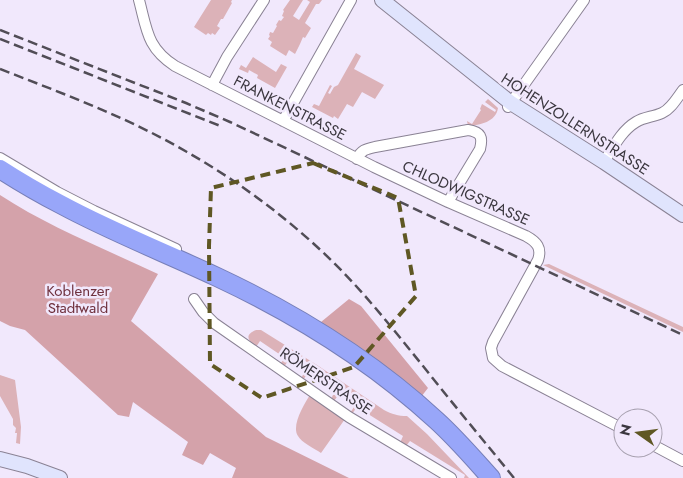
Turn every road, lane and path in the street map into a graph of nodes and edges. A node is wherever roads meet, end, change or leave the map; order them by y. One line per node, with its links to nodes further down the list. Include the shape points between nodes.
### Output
1 (139, 0): 6 (street, FRANKENSTRASSE, via 148,36 156,50 172,63)
2 (264, 0): 6 (street)
3 (351, 0): 9 (street)
4 (382, 0): 8 (street, HOHENZOLLERNSTRASSE)
5 (584, 0): 8 (street)
6 (212, 85): 9 (street, FRANKENSTRASSE)
7 (683, 90): 12 (street, via 666,110 642,118 626,130)
8 (509, 105): 12 (street, HOHENZOLLERNSTRASSE)
9 (283, 122): 11 (street, FRANKENSTRASSE)
10 (0, 158): 18 (street, via 71,200 222,270)
11 (357, 159): 16 (street, CHLODWIGSTRASSE); 16 (street, FRANKENSTRASSE, via 366,149 468,130 478,133 482,140 480,149)
12 (604, 162): 17 (street, HOHENZOLLERNSTRASSE)
13 (0, 169): 15 (highway)
14 (0, 181): 15 (highway)
15 (23, 189): 18 (highway); 20 (highway, via 76,224 288,325)
16 (448, 202): 22 (street, CHLODWIGSTRASSE, via 533,240 540,250 538,260 493,342 493,358 502,366)
17 (683, 214)
18 (248, 293): 20 (highway, via 339,345 372,368)
19 (194, 299): 27 (street, RÖMERSTRASSE, via 214,323 349,416)
20 (405, 400): 21 (highway)
21 (433, 424): 28 (highway); 29 (highway, via 465,449)
22 (613, 424)
23 (663, 450): 25 (street)
24 (0, 459): 26 (street)
25 (683, 460)
26 (60, 478)
27 (451, 478)
28 (478, 478)
29 (491, 478)

